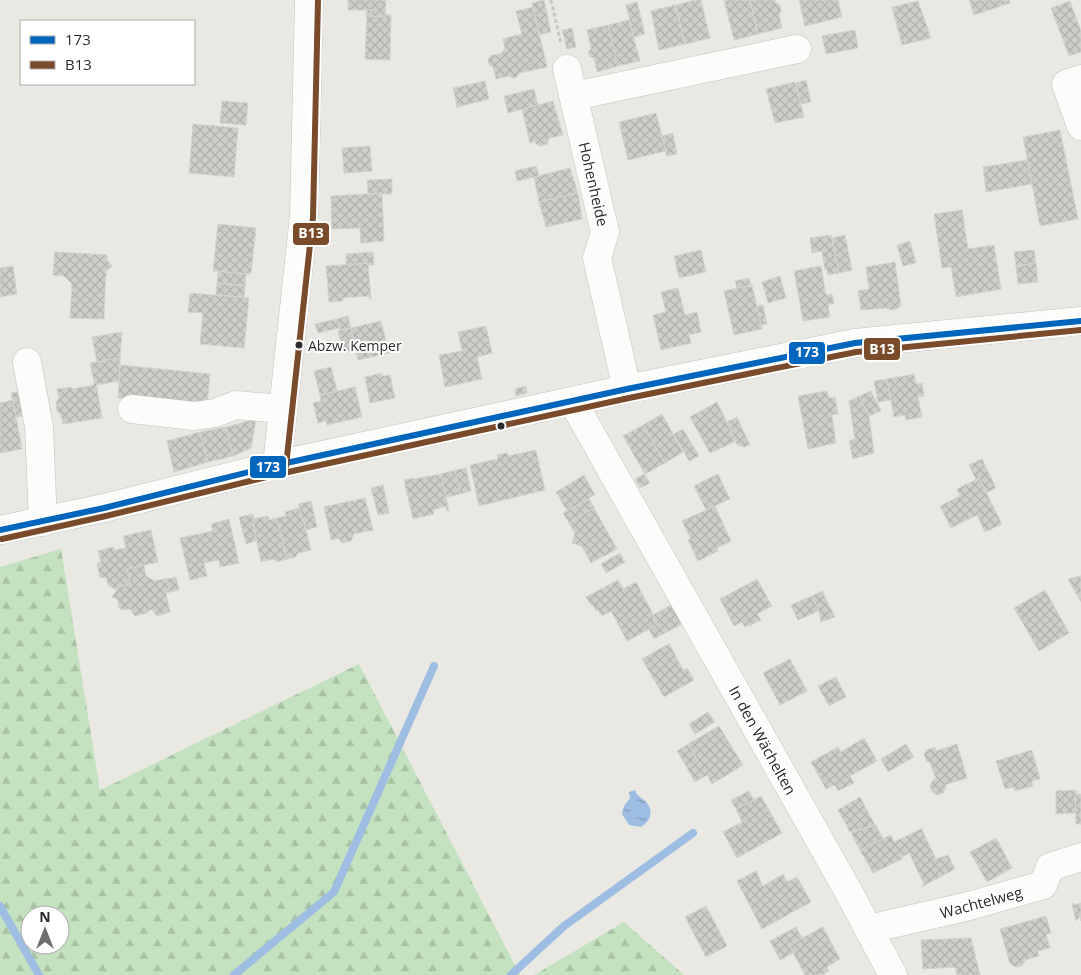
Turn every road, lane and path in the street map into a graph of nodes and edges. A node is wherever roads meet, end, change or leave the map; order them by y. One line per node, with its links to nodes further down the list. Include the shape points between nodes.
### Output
1 (310, 0): 13 (street, via 304,216)
2 (551, 0): 4 (path)
3 (797, 49): 6 (street)
4 (567, 69): 6 (street, Hohenheide)
5 (1081, 79): 7 (street, via 1066,84)
6 (574, 96): 10 (street, Hohenheide, via 605,232 597,258)
7 (1081, 126)
8 (1081, 321): 10 (street, via 855,343)
9 (27, 362): 15 (street, via 39,427)
10 (627, 388): 11 (street)
11 (573, 402): 14 (street); 18 (street, In den Wächelten)
12 (132, 409): 13 (street, via 194,416 215,413 236,404)
13 (283, 409): 14 (street)
14 (277, 465): 15 (street)
15 (43, 522): 16 (street)
16 (0, 530)
17 (1081, 857): 18 (street, Wachtelweg, via 1050,867 1043,885)
18 (869, 929): 19 (street, In den Wächelten)
19 (892, 975)

